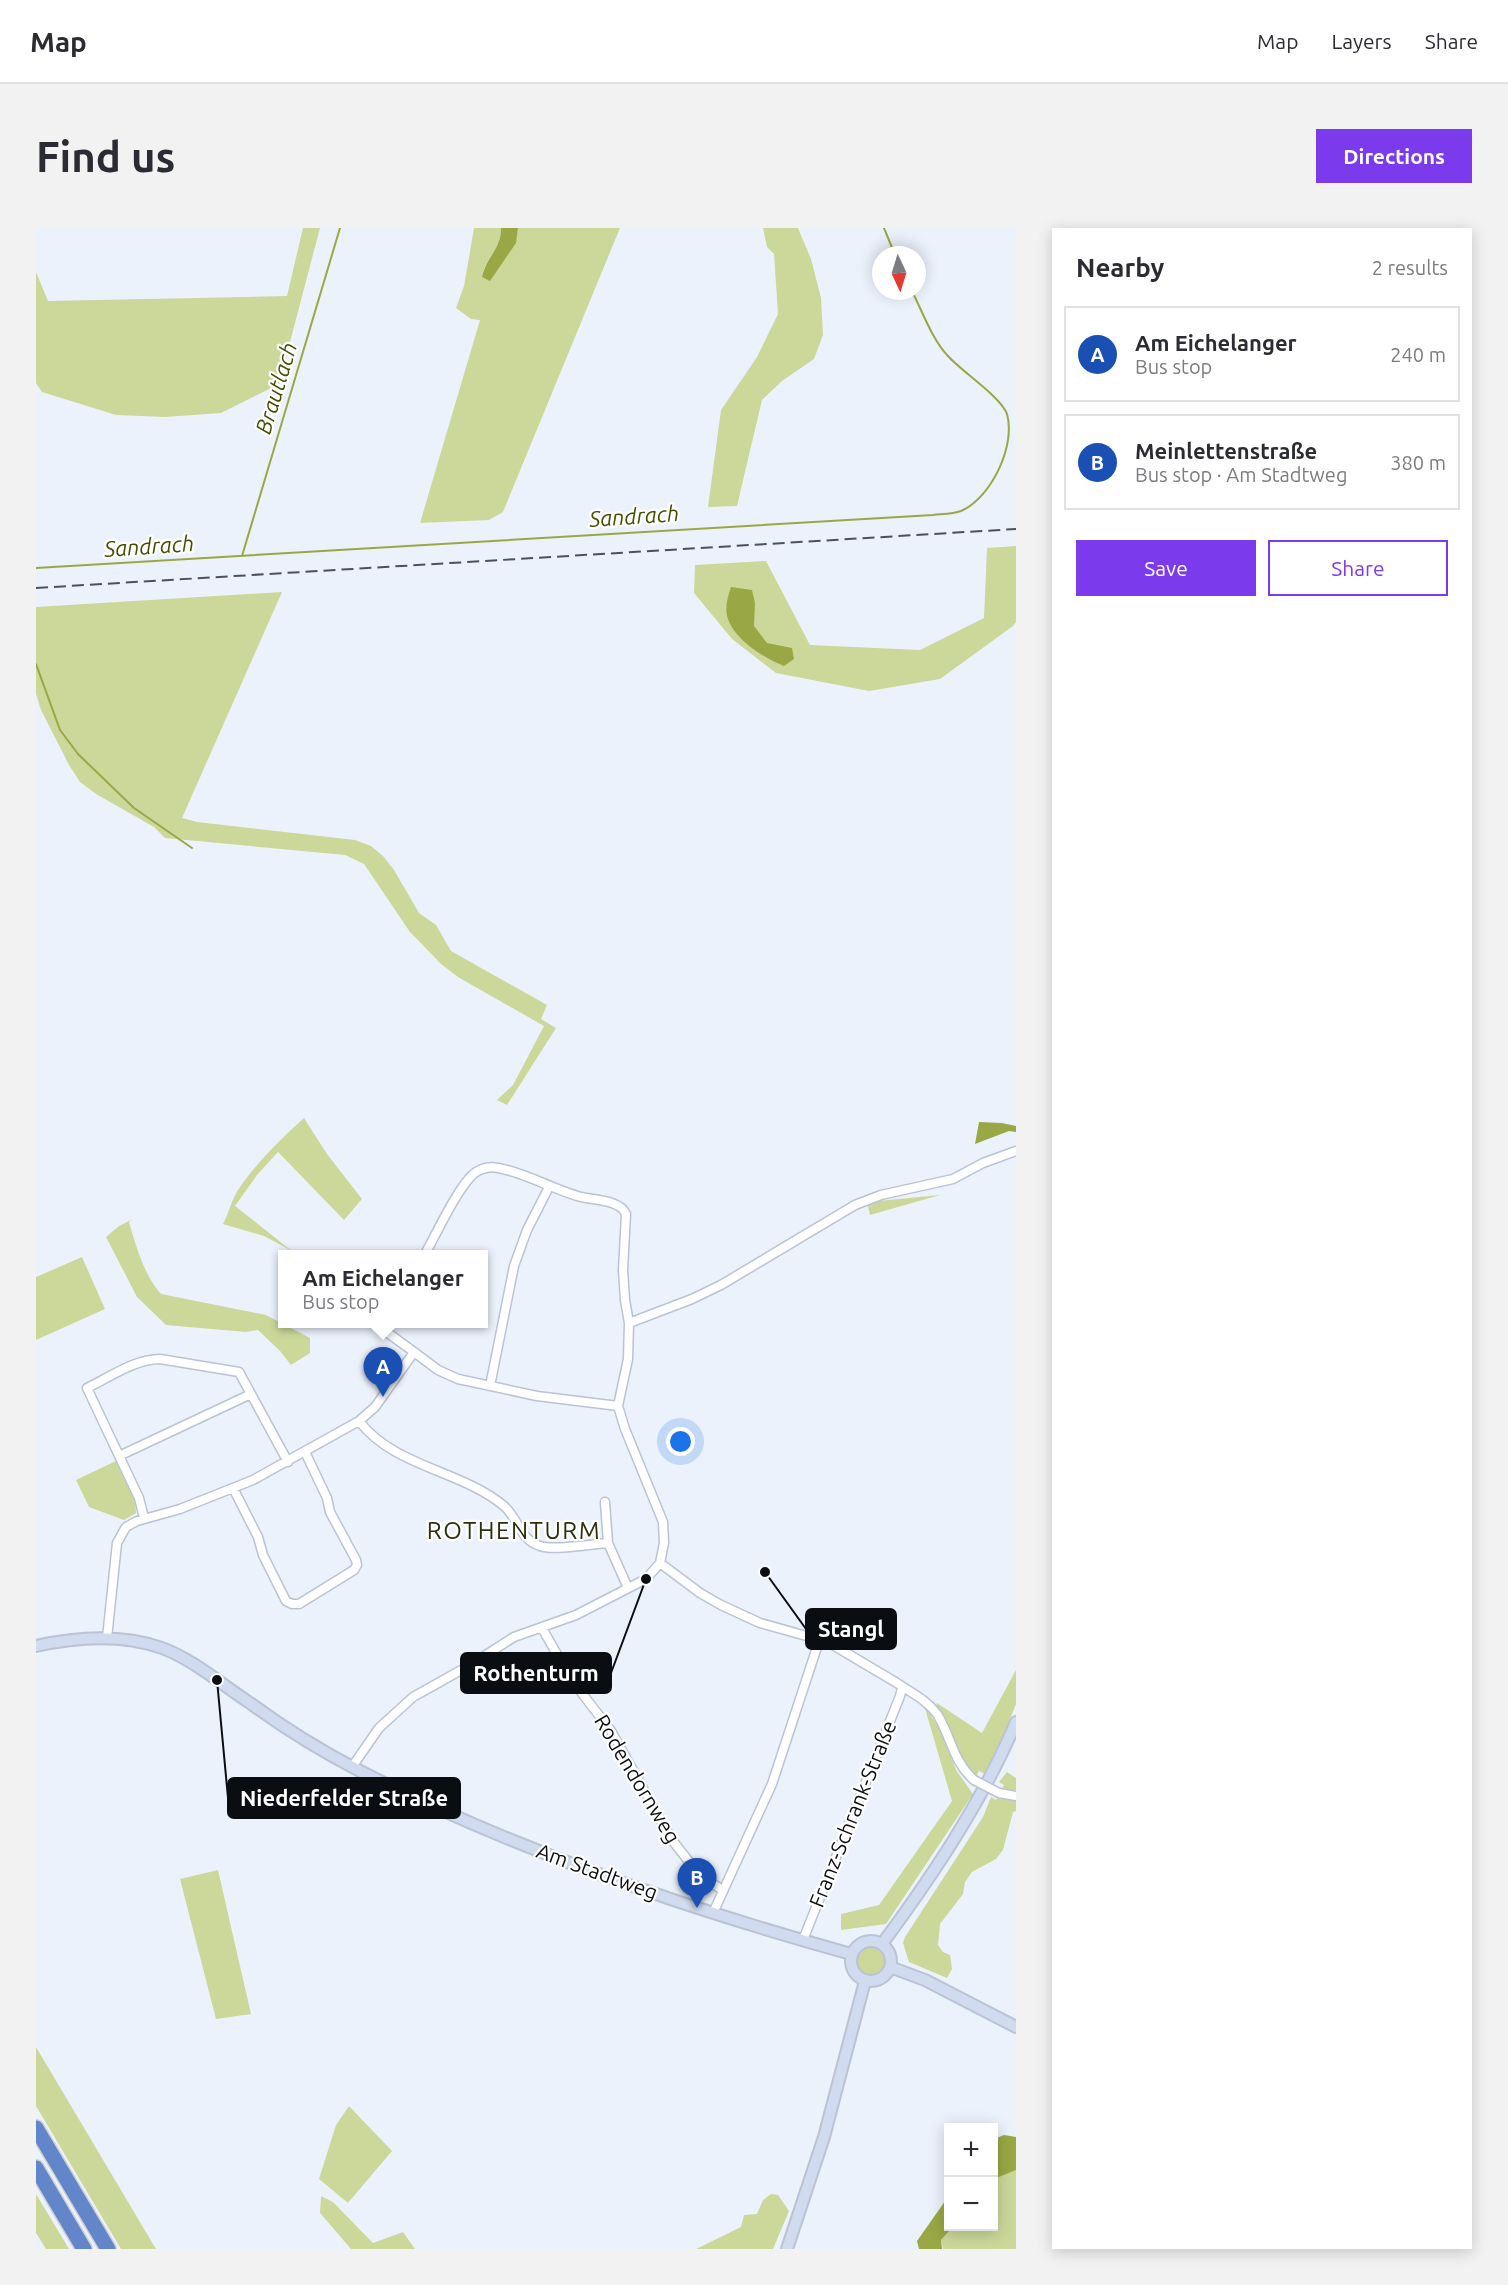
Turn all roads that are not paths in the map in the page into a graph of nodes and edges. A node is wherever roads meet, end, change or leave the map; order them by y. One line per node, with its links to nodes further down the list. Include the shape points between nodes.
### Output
1 (1016, 1150): 4 (street, via 953,1179 865,1201 721,1285)
2 (549, 1186): 3 (street, via 499,1168 476,1172 462,1188); 4 (street, via 624,1209 624,1286); 7 (street, via 514,1266)
3 (427, 1250)
4 (629, 1323): 9 (street, via 628,1359)
5 (385, 1328): 6 (street)
6 (414, 1352): 7 (street, via 448,1376); 10 (street, via 375,1407)
7 (490, 1386): 9 (street)
8 (251, 1394): 12 (street); 12 (street, via 239,1372 160,1359 138,1363 87,1388); 13 (street)
9 (618, 1406): 18 (street, via 663,1522)
10 (359, 1421): 11 (street); 17 (street, via 393,1450 506,1508 534,1544 542,1547)
11 (305, 1452): 13 (street); 14 (street, via 357,1565 299,1604 286,1600)
12 (119, 1456): 16 (street)
13 (288, 1462): 14 (street)
14 (233, 1488): 16 (street)
15 (605, 1502): 17 (street)
16 (144, 1518): 21 (street, via 126,1527 117,1543)
17 (609, 1543): 19 (street)
18 (660, 1563): 19 (street, via 646,1579); 22 (street, via 699,1593 742,1616)
19 (628, 1588): 20 (street)
20 (542, 1628): 26 (street, via 514,1637 410,1699 379,1728); 28 (street, Rodendornweg, via 571,1679 611,1731 672,1840 698,1873)
21 (107, 1638): 23 (street, Am Stadtweg); 26 (street, Am Stadtweg, via 143,1643 176,1654)
22 (820, 1638): 24 (street); 28 (street, via 772,1784)
23 (36, 1646)
24 (902, 1688): 27 (street, bridge, via 933,1709 959,1763 974,1780 999,1793); 30 (street, Franz-Schrank-Straße)
25 (1016, 1722): 31 (street, via 966,1820)
26 (352, 1767): 29 (street, Am Stadtweg, via 520,1844)
27 (1016, 1796)
28 (722, 1890): 29 (street)
29 (713, 1913): 30 (street, Am Stadtweg)
30 (802, 1940): 32 (street, Am Stadtweg)
31 (882, 1944): 32 (street, via 864,1942); 33 (street, via 890,1954)
32 (851, 1954): 34 (street, via 852,1971)
33 (890, 1967): 34 (street, via 882,1979); 35 (street, via 926,1980)
34 (865, 1981): 40 (street, via 824,2137)
35 (1016, 2027)
36 (36, 2128): 39 (highway)
37 (36, 2168): 38 (highway)
38 (84, 2249)
39 (108, 2249)
40 (787, 2249)

